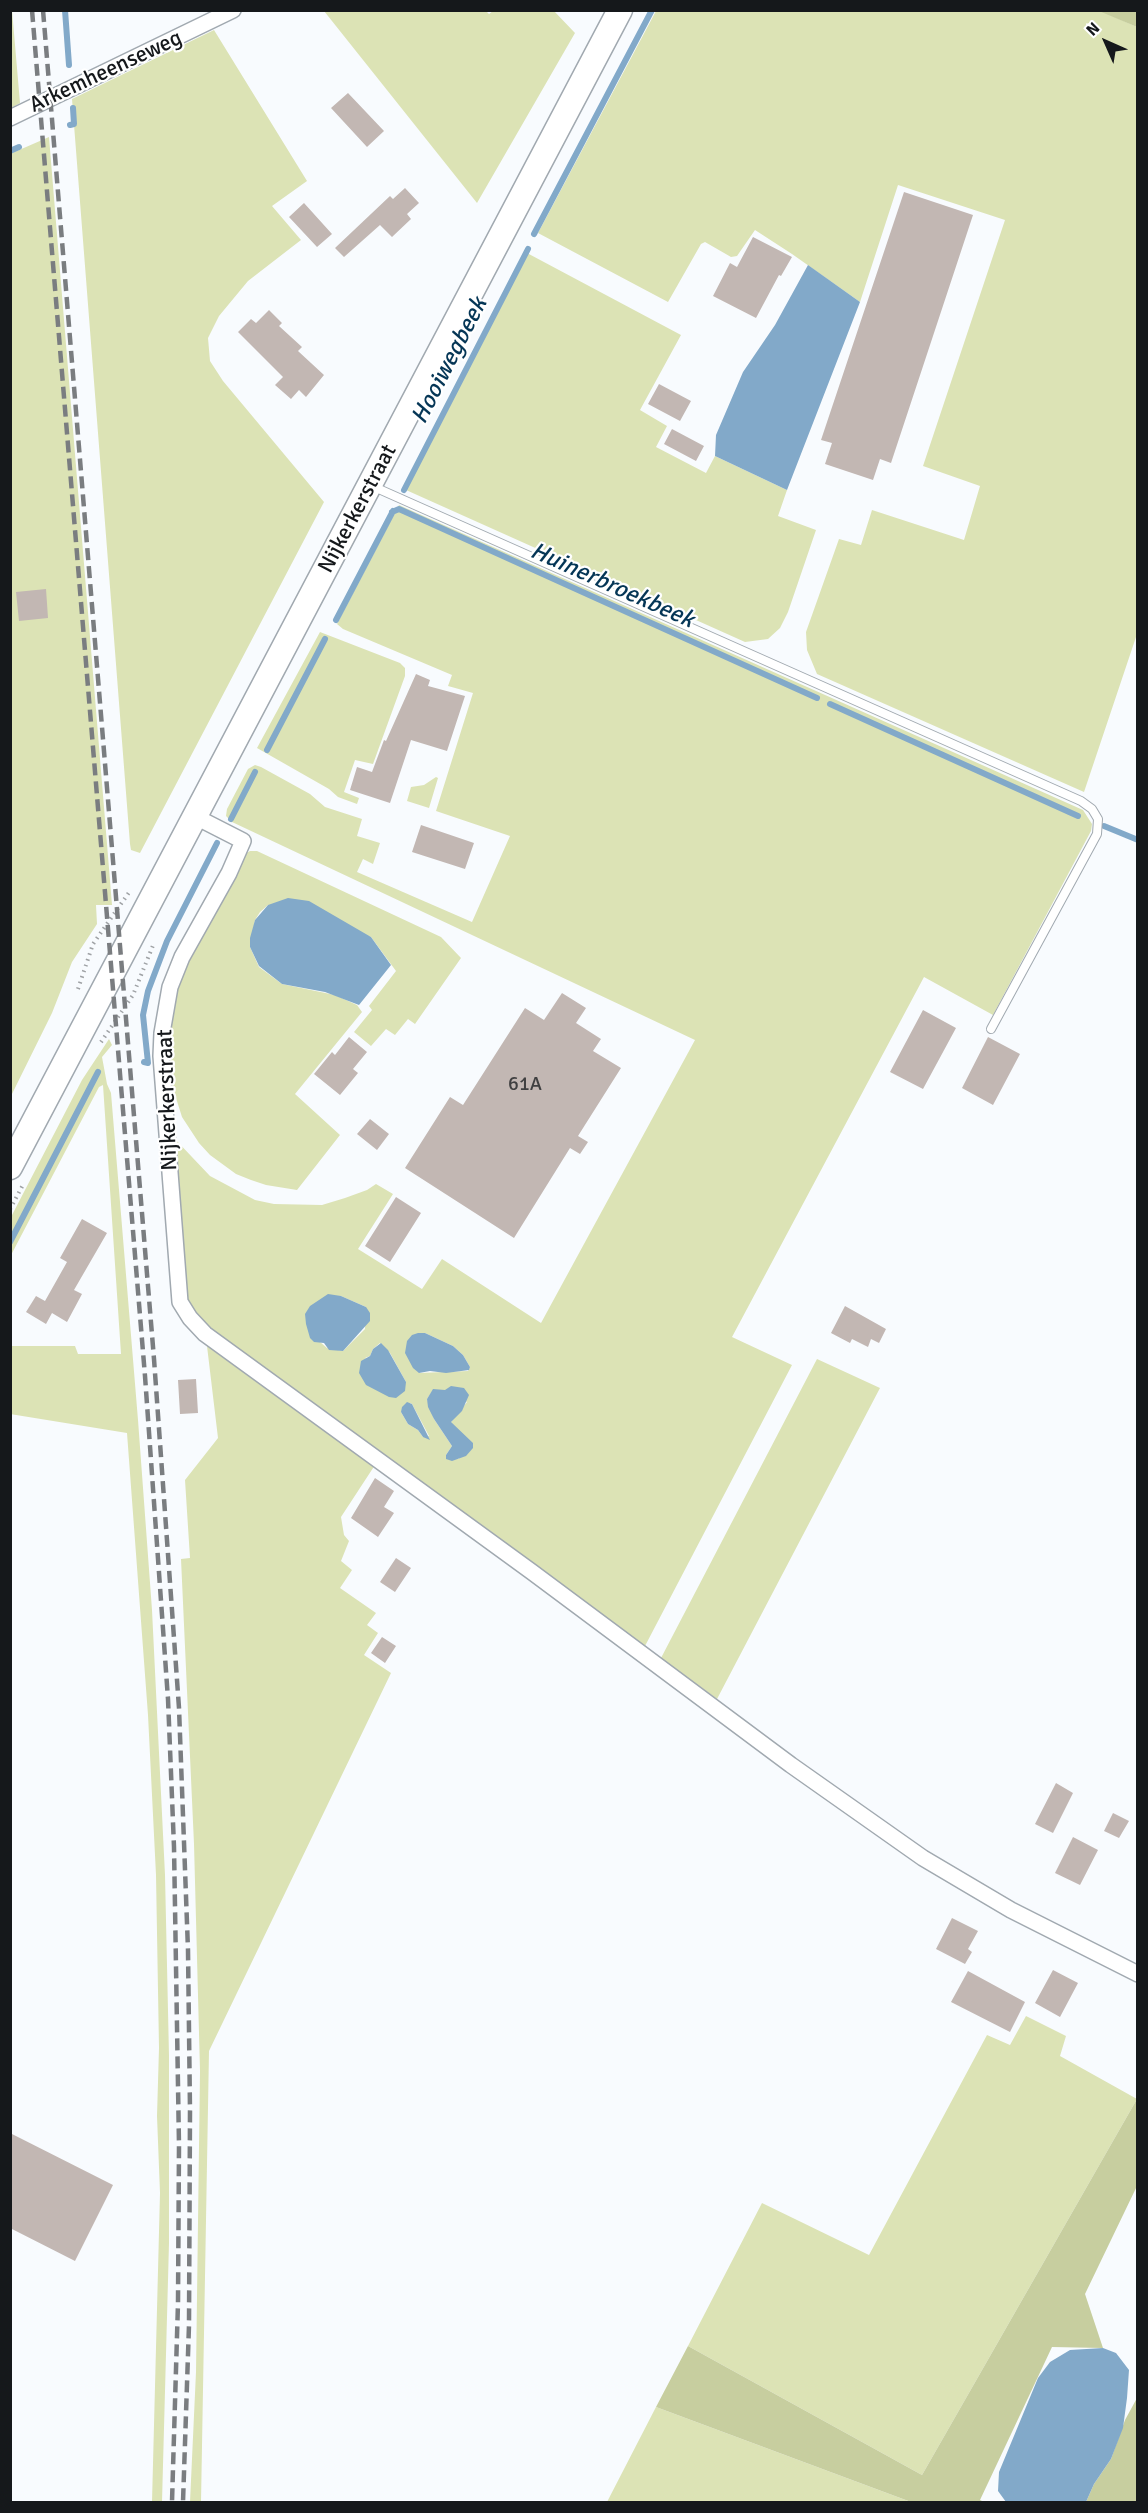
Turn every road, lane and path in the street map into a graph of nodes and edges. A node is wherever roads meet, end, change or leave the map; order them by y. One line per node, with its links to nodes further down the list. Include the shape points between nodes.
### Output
1 (233, 10): 3 (street, Arkemheenseweg)
2 (620, 10): 4 (main road, Nijkerkerstraat)
3 (10, 118)
4 (370, 485): 5 (main road, Nijkerkerstraat); 6 (lane, via 1092,809 1098,819 1097,834)
5 (196, 817): 7 (main road, Nijkerkerstraat); 9 (street, Nijkerkerstraat, via 243,841 182,957 170,987 162,1032 180,1302 190,1318 221,1347 923,1858 1011,1910)
6 (991, 1029)
7 (17, 1141): 8 (main road, Nijkerkerstraat)
8 (10, 1167)
9 (1137, 1974)

